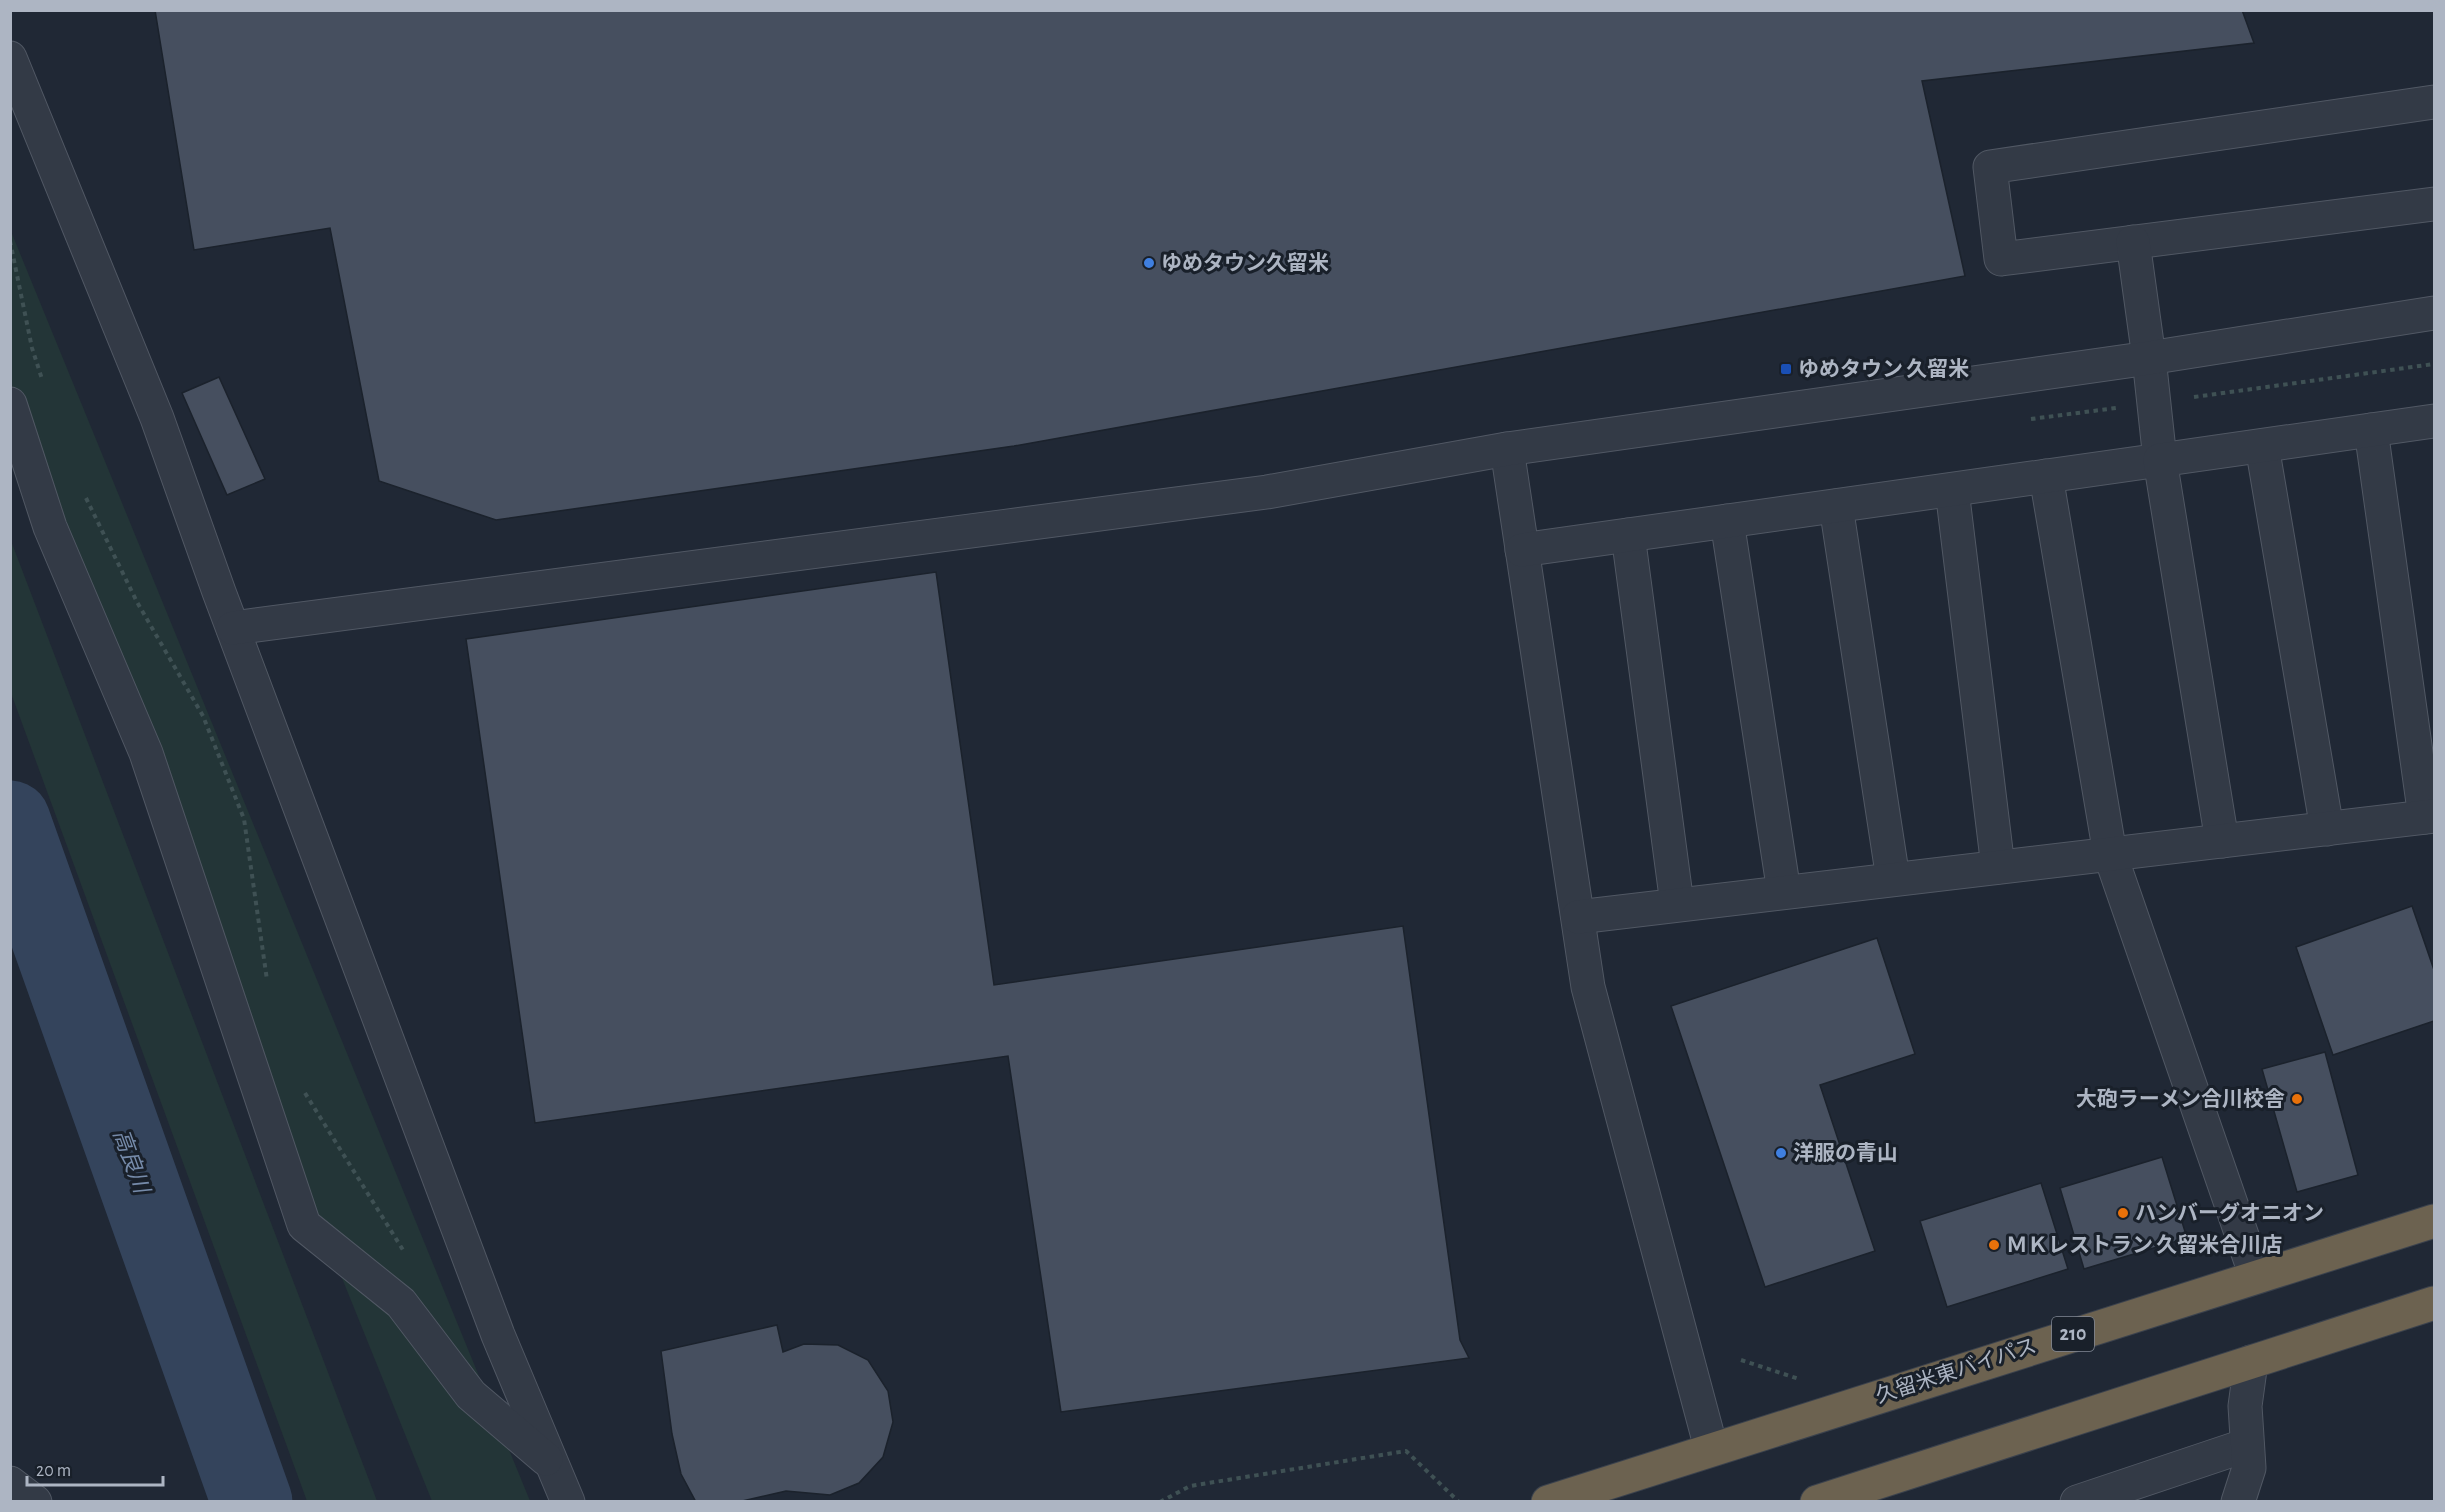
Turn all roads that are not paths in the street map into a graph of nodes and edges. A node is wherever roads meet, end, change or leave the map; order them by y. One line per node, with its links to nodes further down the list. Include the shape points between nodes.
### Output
1 (10, 58): 19 (street, via 157,418)
2 (2434, 102): 4 (street, via 1990,167 2001,260)
3 (2434, 204): 4 (street)
4 (2133, 242): 6 (street)
5 (2434, 313): 6 (street)
6 (2149, 357): 11 (street); 12 (street)
7 (10, 404): 35 (street, via 50,527 146,753 304,1225 400,1303 471,1395)
8 (2434, 422): 9 (street)
9 (2371, 430): 10 (street); 20 (street)
10 (2262, 446): 12 (street); 21 (street)
11 (1507, 448): 18 (street); 19 (street, via 1267,492 1147,509)
12 (2160, 460): 13 (street); 22 (street)
13 (2046, 476): 14 (street); 23 (street)
14 (1952, 490): 15 (street); 24 (street)
15 (1836, 506): 16 (street); 25 (street)
16 (1727, 521): 17 (street); 26 (street)
17 (1628, 535): 18 (street); 27 (street)
18 (1522, 550): 28 (street)
19 (233, 628): 35 (street, via 507,1359)
20 (2430, 817): 21 (street)
21 (2327, 829): 22 (street)
22 (2222, 841): 23 (street)
23 (2110, 854): 24 (street); 30 (street)
24 (1998, 867): 25 (street)
25 (1893, 879): 26 (street)
26 (1784, 892): 27 (street)
27 (1677, 904): 28 (street)
28 (1578, 917): 34 (street, via 1588,987)
29 (2434, 1221): 30 (highway, 久留米東バイパス / 210)
30 (2256, 1276): 34 (highway, 久留米東バイパス / 210)
31 (2434, 1303): 32 (highway)
32 (2251, 1362): 33 (street, via 2245,1406); 40 (highway)
33 (2247, 1445): 41 (street); 42 (street, via 2249,1468)
34 (1711, 1448): 39 (highway, 久留米東バイパス / 210)
35 (552, 1464): 38 (street)
36 (10, 1483): 37 (street)
37 (36, 1502)
38 (568, 1502)
39 (1548, 1502)
40 (1817, 1502)
41 (2077, 1502)
42 (2238, 1502)

